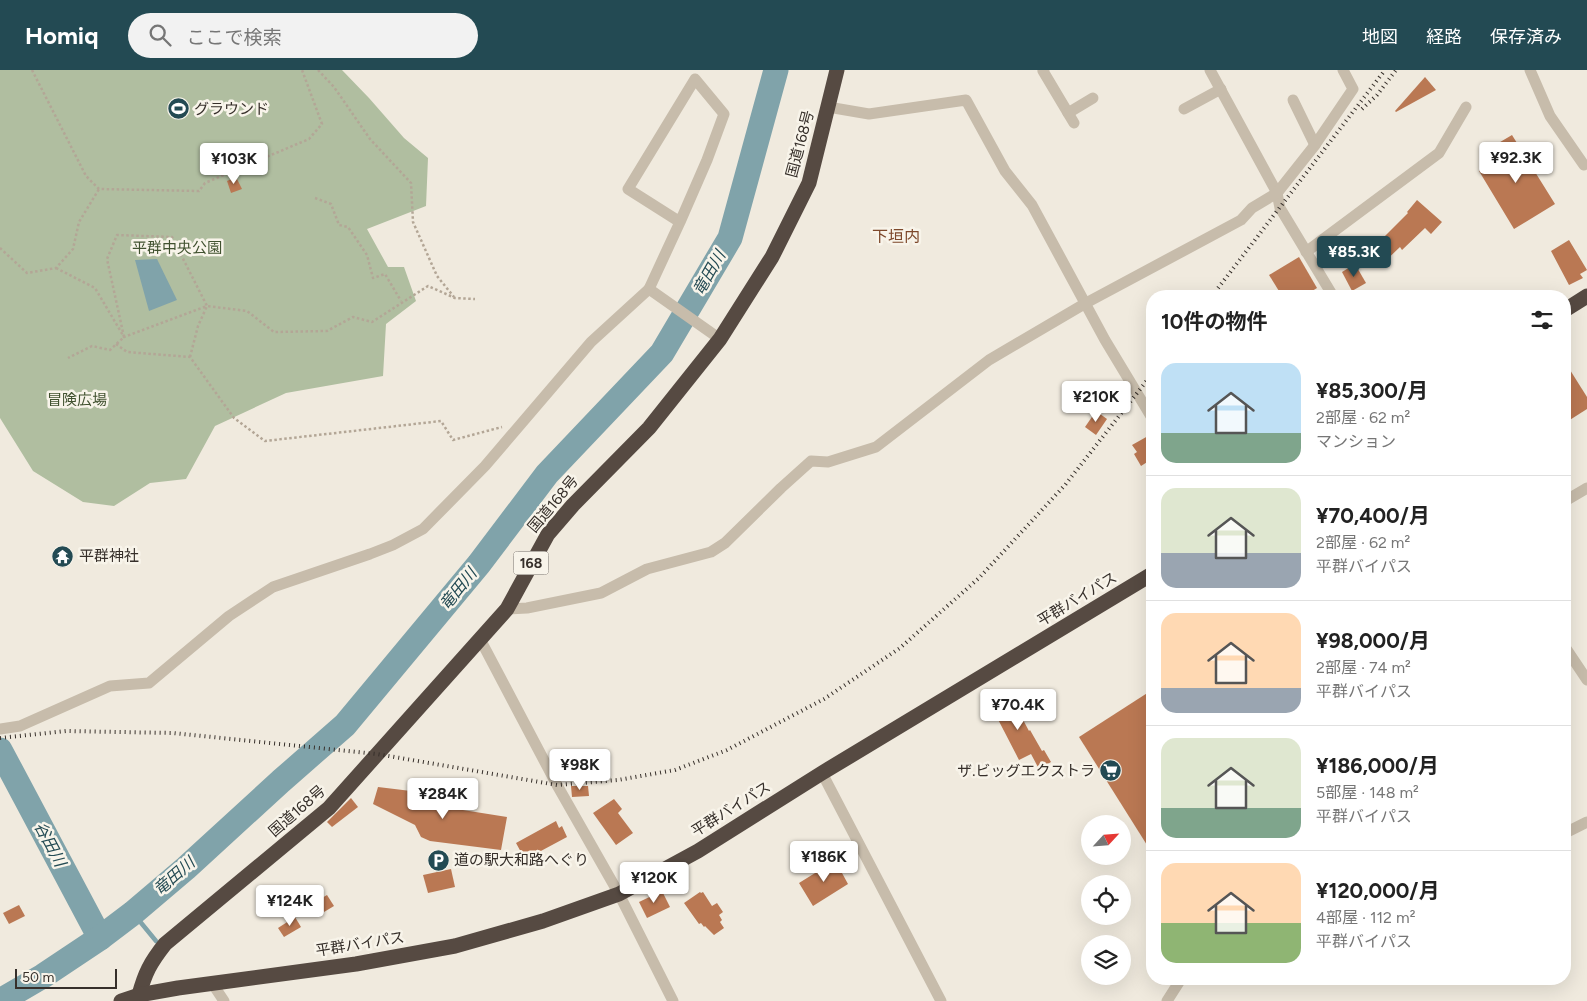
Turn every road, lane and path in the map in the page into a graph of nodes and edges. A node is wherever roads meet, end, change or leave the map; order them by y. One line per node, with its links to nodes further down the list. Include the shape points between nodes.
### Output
1 (32, 70): 17 (path, via 86,176)
2 (302, 70): 17 (path, via 322,124 309,139 205,183 199,191)
3 (318, 70): 27 (path, via 334,87 370,139 411,183 413,222 437,276)
4 (837, 70): 13 (highway, 国道168号 / 168)
5 (1044, 70): 10 (street, via 1071,118)
6 (1210, 70): 9 (street)
7 (1343, 70): 15 (street, via 1353,89)
8 (1530, 70): 16 (street, via 1550,116)
9 (1221, 89): 14 (street); 18 (street)
10 (1093, 98)
11 (1293, 100): 15 (street)
12 (1466, 106): 22 (street, via 1439,153)
13 (828, 107): 30 (street, via 869,114 966,100 1005,171 1032,205); 34 (highway, 国道168号 / 168, via 809,183 772,258)
14 (1184, 109)
15 (1315, 145): 18 (street)
16 (1584, 166)
17 (99, 190): 23 (path, via 79,222 73,249)
18 (1277, 193): 22 (street, via 1280,208); 30 (street, via 1252,208 1240,220)
19 (315, 198): 29 (path, via 331,204 339,225 348,226 367,254 372,278 384,274)
20 (680, 222): 20 (street, via 724,114 695,79 628,189); 24 (street)
21 (0, 248): 23 (path, via 27,273)
22 (1306, 252): 25 (street)
23 (56, 268): 33 (path, via 95,288)
24 (649, 289): 34 (street); 39 (street, via 591,342)
25 (1328, 290)
26 (1587, 296): 32 (highway)
27 (454, 298): 28 (path); 29 (path, via 428,286)
28 (474, 299)
29 (401, 302): 31 (path, via 372,322 353,317 328,330 274,332 247,311)
30 (1086, 303): 38 (street); 43 (street, via 989,360 876,447 828,462 812,461 725,543 711,552 647,569 601,593 528,608)
31 (207, 306): 33 (path); 33 (path, via 172,237 118,235 107,259); 36 (path)
32 (1571, 306)
33 (124, 337): 35 (path)
34 (720, 339): 43 (highway, 国道168号 / 168, via 649,428 548,534)
35 (116, 344): 36 (path, via 127,352); 37 (path, via 110,350 92,346)
36 (190, 357): 39 (path, via 234,418 265,440 441,420 452,440)
37 (68, 358)
38 (1146, 408)
39 (522, 421): 47 (street, via 485,466 423,529 370,554 273,587 229,616 149,683 110,686 20,726)
40 (1587, 488): 41 (street)
41 (1571, 497)
42 (1146, 578): 48 (highway, 平群バイパス)
43 (507, 609): 44 (highway, 国道168号 / 168)
44 (480, 639): 51 (street); 54 (highway, 国道168号 / 168, via 329,808 165,944 151,961)
45 (1571, 656): 46 (street)
46 (1587, 680)
47 (0, 729)
48 (822, 773): 51 (highway, 平群バイパス, via 698,851); 58 (street)
49 (1587, 822): 50 (street)
50 (1571, 831)
51 (619, 894): 52 (highway, 平群バイパス, via 543,922 455,946 356,964); 57 (street)
52 (212, 983): 54 (highway, 平群バイパス); 56 (street)
53 (1177, 985): 59 (street)
54 (139, 995): 55 (highway, 平群バイパス)
55 (121, 1001)
56 (224, 1001)
57 (672, 1001)
58 (941, 1001)
59 (1168, 1001)

